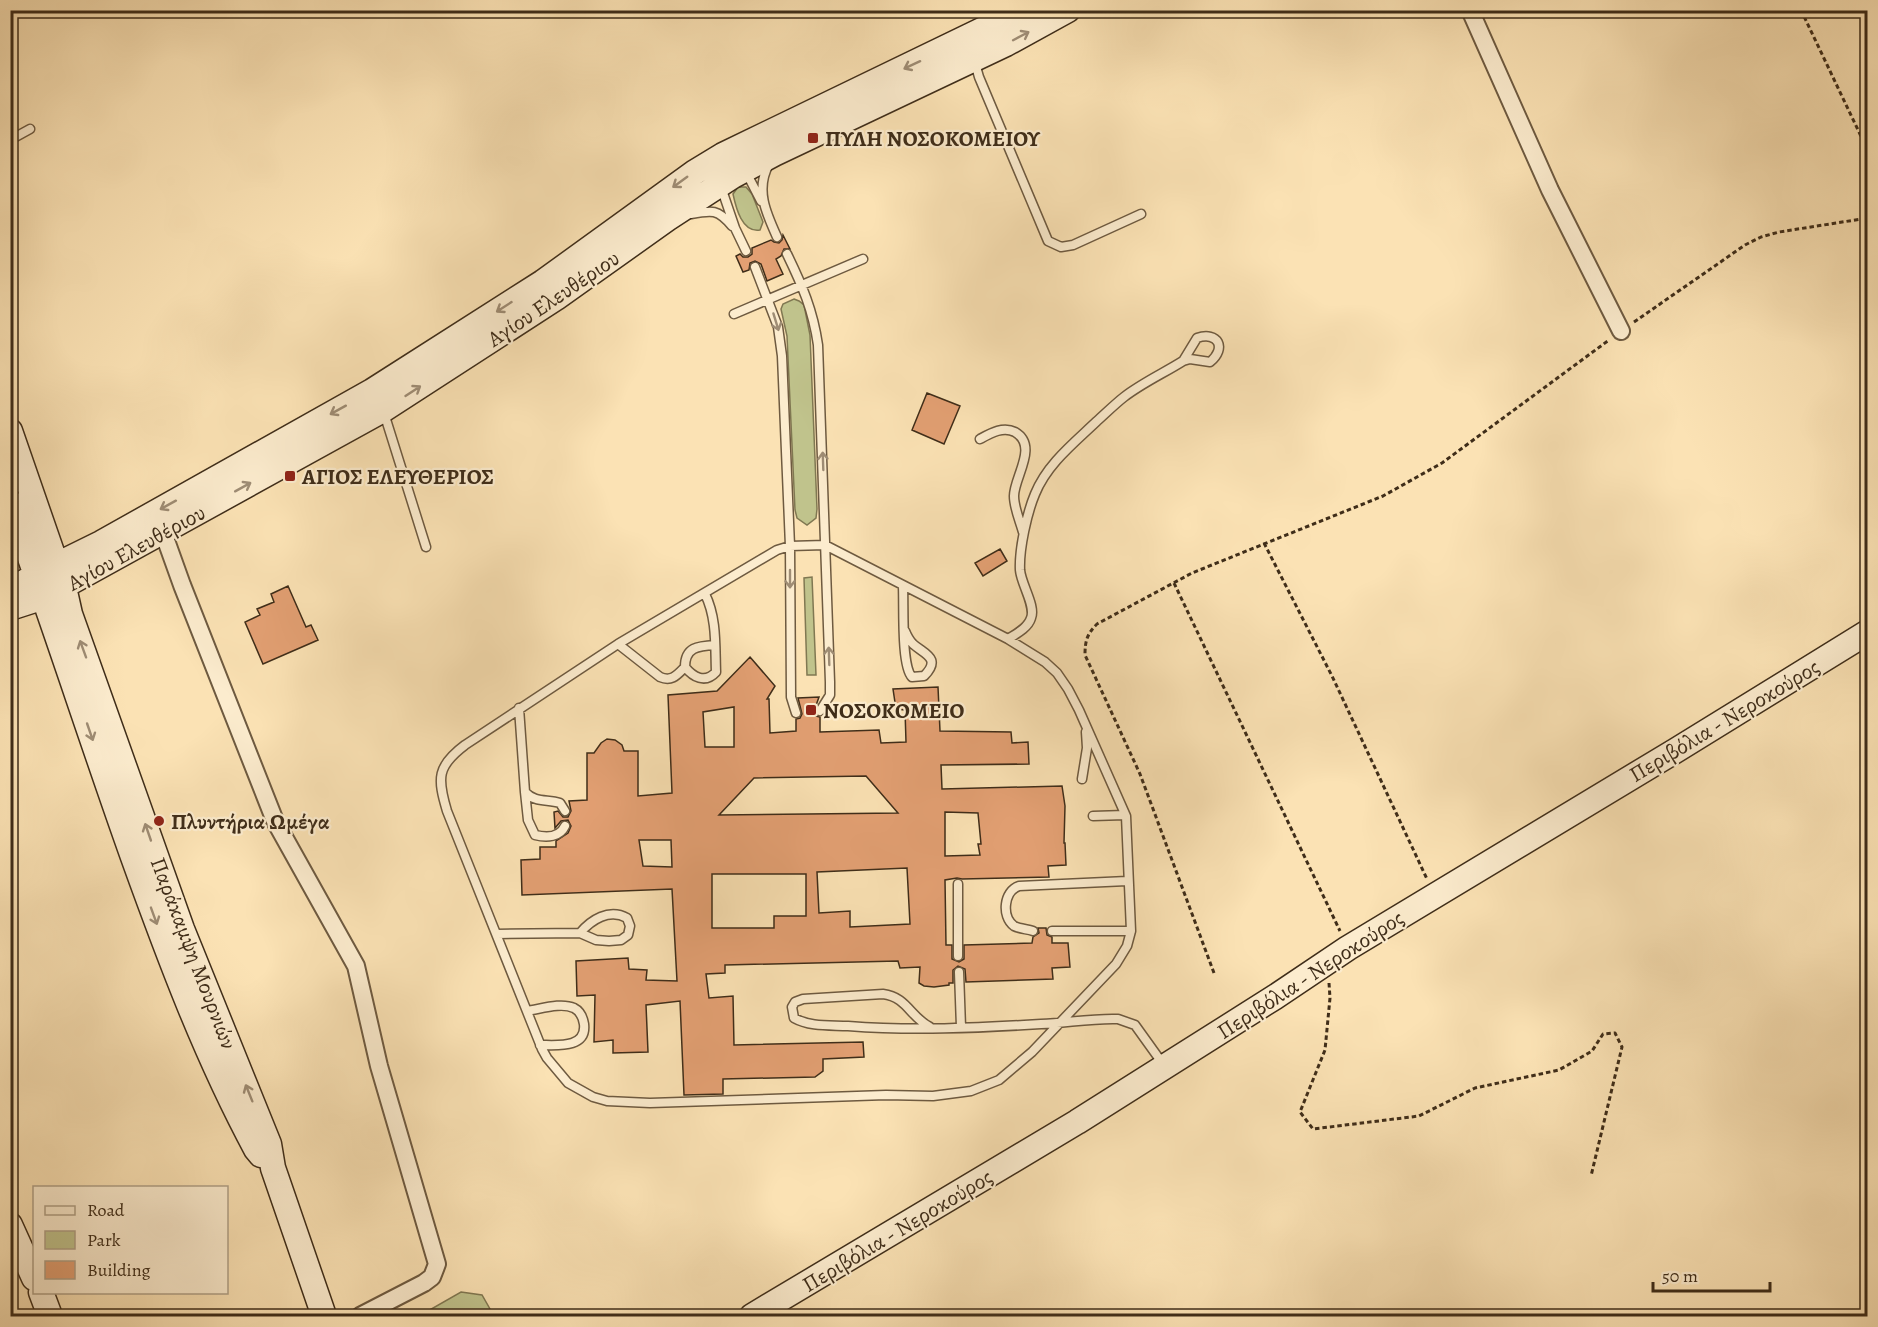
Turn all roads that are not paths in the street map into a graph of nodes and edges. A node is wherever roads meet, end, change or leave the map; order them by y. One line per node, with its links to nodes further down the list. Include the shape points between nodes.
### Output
1 (1023, 10): 4 (main road, Αγίου Ελευθέριου)
2 (1068, 10): 4 (main road, Αγίου Ελευθέριου, one-way to 2)
3 (1470, 10): 21 (street, via 1550,190)
4 (969, 50): 7 (main road, Αγίου Ελευθέριου); 8 (main road, Αγίου Ελευθέριου, one-way to 8); 10 (lane, via 1048,241 1061,247 1073,245)
5 (30, 129): 6 (lane)
6 (10, 140)
7 (774, 154): 8 (main road, Αγίου Ελευθέριου); 9 (lane, via 761,185)
8 (724, 168): 9 (lane); 11 (main road, Αγίου Ελευθέριου); 12 (lane); 32 (main road, Αγίου Ελευθέριου, one-way to 32, via 695,172 543,282 372,391)
9 (764, 207): 13 (lane)
10 (1141, 214)
11 (667, 219): 12 (lane, via 711,210); 23 (main road, Αγίου Ελευθέριου, one-way to 11, via 556,298)
12 (735, 228): 14 (lane)
13 (777, 237)
14 (746, 251)
15 (787, 254): 18 (lane)
16 (863, 260): 18 (lane)
17 (755, 267): 19 (lane)
18 (802, 285): 19 (lane); 30 (lane, one-way to 18, via 818,345)
19 (768, 300): 20 (lane); 31 (lane, one-way to 31, via 778,327 782,356)
20 (734, 314)
21 (1621, 331)
22 (1183, 361): 28 (lane, via 1124,397 1055,462 1035,494)
23 (383, 410): 27 (main road, Αγίου Ελευθέριου, one-way to 23); 33 (lane)
24 (10, 431): 29 (main road, Παράκαμψη Μουρνιών)
25 (980, 439): 28 (lane, via 1009,429 1024,443 1025,455 1014,494)
26 (10, 502): 29 (main road, Παράκαμψη Μουρνιών)
27 (163, 532): 34 (main road, Αγίου Ελευθέριου); 74 (street, via 275,821 356,966 379,1066 435,1253 436,1270 429,1280)
28 (1024, 532): 40 (lane, via 1020,570 1031,619)
29 (35, 535): 32 (main road); 34 (main road, Παράκαμψη Μουρνιών); 37 (main road)
30 (825, 545): 31 (lane); 35 (lane); 45 (lane, one-way to 30, via 830,695)
31 (790, 546): 36 (lane); 46 (lane, one-way to 46, via 791,697)
32 (92, 547): 34 (main road, Αγίου Ελευθέριου)
33 (426, 547)
34 (50, 581): 37 (main road); 73 (main road, Παράκαμψη Μουρνιών, via 70,614 182,929 269,1144 273,1168)
35 (903, 586): 38 (lane); 40 (lane)
36 (705, 594): 41 (lane); 42 (lane, via 713,617)
37 (12, 596)
38 (905, 632): 38 (lane, via 908,673 912,677 924,676 932,662)
39 (1868, 632): 68 (main road, Περιβόλια - Νεροκούρος, via 1348,948)
40 (1008, 639): 47 (lane, via 1057,673)
41 (618, 644): 43 (lane, via 660,677 675,677); 44 (lane)
42 (715, 645): 43 (lane, via 696,646 689,651); 43 (lane, via 716,672 711,677 700,679)
43 (685, 667)
44 (519, 708): 49 (lane); 60 (lane, via 458,750 441,771 441,793 447,811)
45 (820, 711)
46 (796, 713)
47 (1084, 720): 48 (lane, via 1087,748); 51 (lane)
48 (1082, 779)
49 (525, 792): 50 (lane, via 538,801 560,803); 53 (lane, via 528,820 535,835 553,836)
50 (565, 811)
51 (1125, 815): 52 (lane); 54 (lane)
52 (1093, 816)
53 (566, 826)
54 (1127, 881): 56 (lane, via 1012,888 1006,901 1009,920); 58 (lane)
55 (958, 884): 61 (lane)
56 (1033, 931)
57 (1052, 931): 58 (lane)
58 (1131, 931): 64 (lane, via 1116,964)
59 (580, 933): 59 (lane, via 596,940 621,940 628,935 630,926 627,918 611,914 593,920); 60 (lane)
60 (497, 934): 63 (lane)
61 (958, 956)
62 (959, 972): 66 (lane)
63 (527, 1011): 67 (lane); 67 (lane, via 567,1007 580,1013 584,1030 575,1042)
64 (1059, 1023): 66 (lane); 67 (lane, via 999,1080 971,1091 933,1096 607,1101 568,1083); 68 (lane, via 1128,1021 1142,1034)
65 (930, 1027): 65 (lane, via 894,995 803,999 792,1007 794,1018 817,1025); 66 (lane)
66 (961, 1028)
67 (540, 1045)
68 (1164, 1067): 75 (main road, Περιβόλια - Νεροκούρος)
69 (10, 1225): 70 (main road)
70 (33, 1276)
71 (41, 1294): 72 (main road)
72 (50, 1317)
73 (324, 1317)
74 (360, 1317)
75 (752, 1317)

